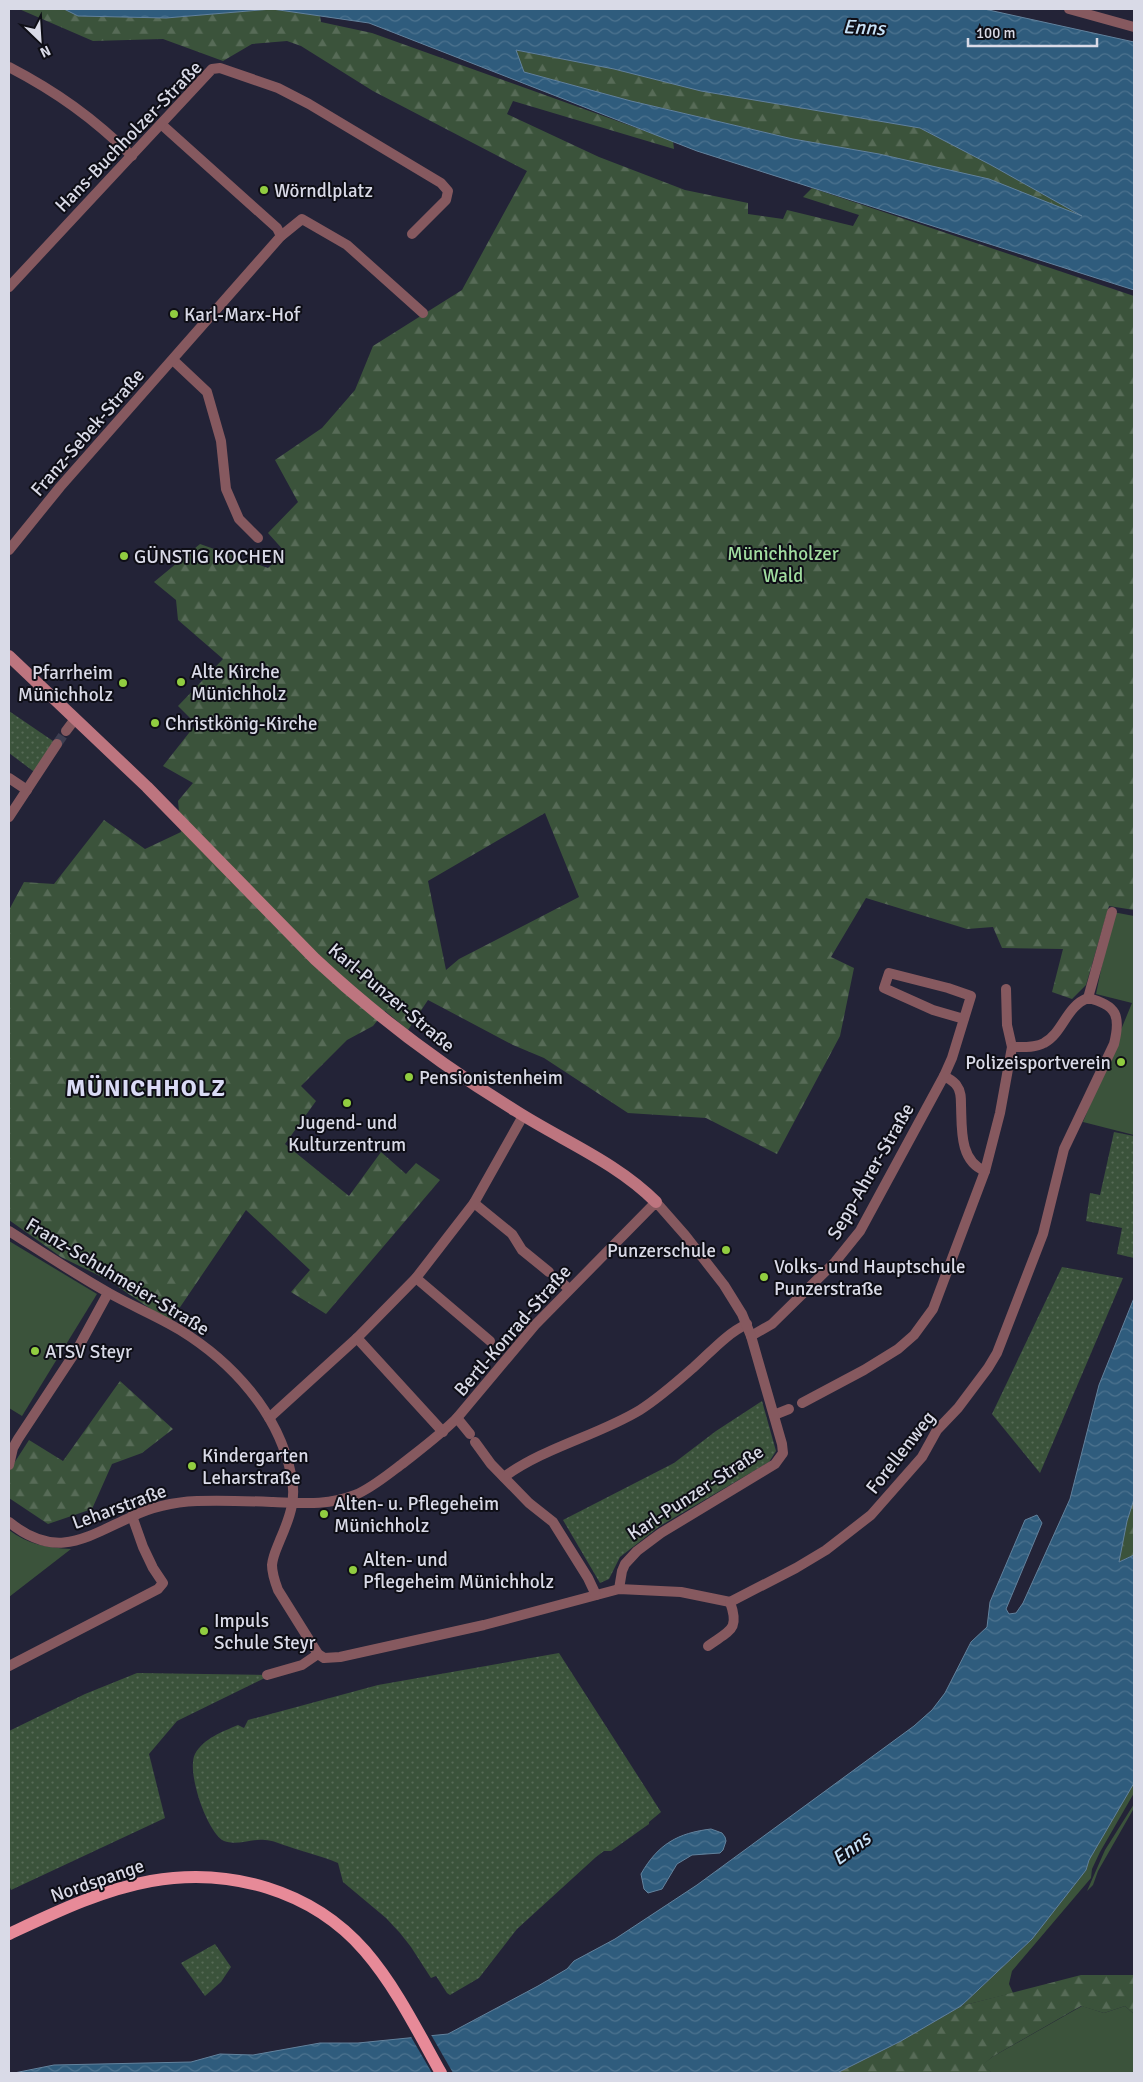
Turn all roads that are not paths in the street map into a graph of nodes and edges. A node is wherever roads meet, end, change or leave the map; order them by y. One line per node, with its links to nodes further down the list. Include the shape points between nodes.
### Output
1 (1069, 9): 2 (street)
2 (1134, 27)
3 (9, 68): 5 (street, via 78,108)
4 (161, 124): 5 (street, Hans-Buchholzer-Straße); 6 (street, Hans-Buchholzer-Straße, via 212,69 220,68 278,88 441,183 448,191 446,200); 7 (street, via 277,228)
5 (132, 156): 8 (street, Hans-Buchholzer-Straße)
6 (412, 234)
7 (281, 236): 9 (street, Franz-Sebek-Straße, via 302,220 347,245); 10 (street, Franz-Sebek-Straße)
8 (9, 287)
9 (422, 313)
10 (172, 360): 11 (street, via 207,392 221,441 226,488 239,518); 12 (street, Franz-Sebek-Straße)
11 (258, 538)
12 (9, 550)
13 (9, 656): 14 (street, Karl-Punzer-Straße)
14 (74, 719): 15 (street); 26 (street, Karl-Punzer-Straße, via 147,786 340,982 443,1065)
15 (66, 731)
16 (57, 744): 18 (street)
17 (9, 778): 18 (street)
18 (27, 790): 19 (street)
19 (9, 817)
20 (1112, 912): 22 (street)
21 (1006, 989): 24 (street, via 1007,1026)
22 (1088, 998): 24 (street, via 1076,1005 1044,1043); 56 (street, Forellenweg, via 1115,1012 1117,1030 1103,1068 1064,1149 1044,1234 997,1353 958,1408 941,1425 922,1457 882,1504 826,1550)
23 (964, 1019): 23 (street, Sepp-Ahrer-Straße, via 971,996 889,973 884,988 933,1010); 25 (street, Sepp-Ahrer-Straße)
24 (1012, 1048): 27 (street)
25 (944, 1076): 27 (street, via 953,1081 960,1092 967,1158 976,1168); 37 (street, Sepp-Ahrer-Straße, via 860,1231 835,1262 772,1324)
26 (523, 1116): 28 (street); 29 (street, Karl-Punzer-Straße, via 630,1178)
27 (985, 1171): 42 (street, via 940,1291 924,1323 898,1348)
28 (474, 1202): 31 (street, via 512,1234 522,1250); 32 (street)
29 (656, 1202): 34 (street, Bertl-Konrad-Straße); 36 (street, Karl-Punzer-Straße, via 724,1285)
30 (9, 1231): 35 (street, Franz-Schuhmeier-Straße)
31 (549, 1272)
32 (416, 1278): 38 (street); 39 (street)
33 (560, 1281): 34 (street)
34 (569, 1289): 41 (street, Bertl-Konrad-Straße)
35 (108, 1293): 45 (street, Franz-Schuhmeier-Straße, via 197,1341 240,1379); 48 (street, via 78,1348 18,1439)
36 (747, 1324): 37 (street, Karl-Punzer-Straße); 50 (street, via 731,1332 675,1384 641,1409 599,1432 520,1466)
37 (751, 1336): 44 (street, Karl-Punzer-Straße)
38 (357, 1338): 45 (street); 47 (street)
39 (490, 1341)
40 (500, 1350): 41 (street)
41 (509, 1357): 46 (street, Bertl-Konrad-Straße)
42 (802, 1403)
43 (788, 1409): 44 (street)
44 (774, 1415): 54 (street, Karl-Punzer-Straße, via 783,1453 776,1464 661,1533 637,1551 625,1564)
45 (269, 1418): 51 (street, Franz-Schuhmeier-Straße, via 291,1472)
46 (457, 1418): 47 (street, Bertl-Konrad-Straße); 50 (street, via 487,1460)
47 (443, 1432): 49 (street, Bertl-Konrad-Straße)
48 (9, 1465)
49 (388, 1475): 51 (street, Leharstraße, via 366,1490 341,1500)
50 (504, 1477): 55 (street, via 553,1522)
51 (293, 1503): 52 (street, Leharstraße, via 196,1501 158,1507); 58 (street, Franz-Schuhmeier-Straße, via 290,1519 273,1556 274,1579)
52 (132, 1516): 53 (street, Leharstraße, via 86,1539 59,1543 29,1535); 59 (street, via 143,1547 163,1583 158,1589)
53 (9, 1522)
54 (619, 1589): 55 (street); 56 (street, via 695,1594)
55 (596, 1595): 58 (street, via 492,1623 340,1657 324,1658)
56 (730, 1602): 57 (street, via 734,1624 730,1631)
57 (708, 1646)
58 (318, 1654): 60 (street, via 302,1665)
59 (9, 1666)
60 (268, 1675)
61 (9, 1934): 62 (main road, Nordspange, via 120,1888 149,1881 176,1877 246,1881 285,1894 327,1917 364,1950 396,1994)
62 (442, 2073)

